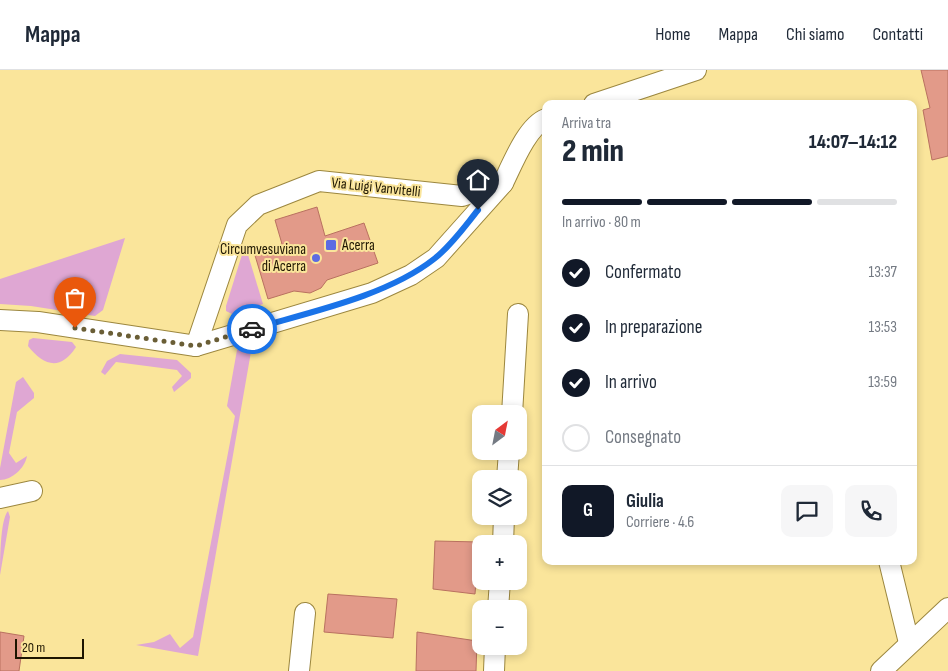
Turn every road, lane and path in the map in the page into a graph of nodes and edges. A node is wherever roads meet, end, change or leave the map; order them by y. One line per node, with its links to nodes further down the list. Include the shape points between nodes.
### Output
1 (696, 70): 2 (street)
2 (606, 100)
3 (542, 120): 4 (street, via 526,138)
4 (503, 183): 7 (street, via 436,258 411,275 372,293); 7 (street, Via Luigi Vanvitelli, via 462,196 319,181 258,205 237,225)
5 (518, 314): 8 (street)
6 (0, 320): 7 (street, via 38,322)
7 (196, 346)
8 (513, 405)
9 (32, 491): 10 (street)
10 (0, 498)
11 (890, 565): 14 (street)
12 (948, 608): 14 (street)
13 (304, 613): 16 (street)
14 (909, 643): 18 (street)
15 (495, 655): 17 (street)
16 (299, 671)
17 (494, 671)
18 (881, 671)

